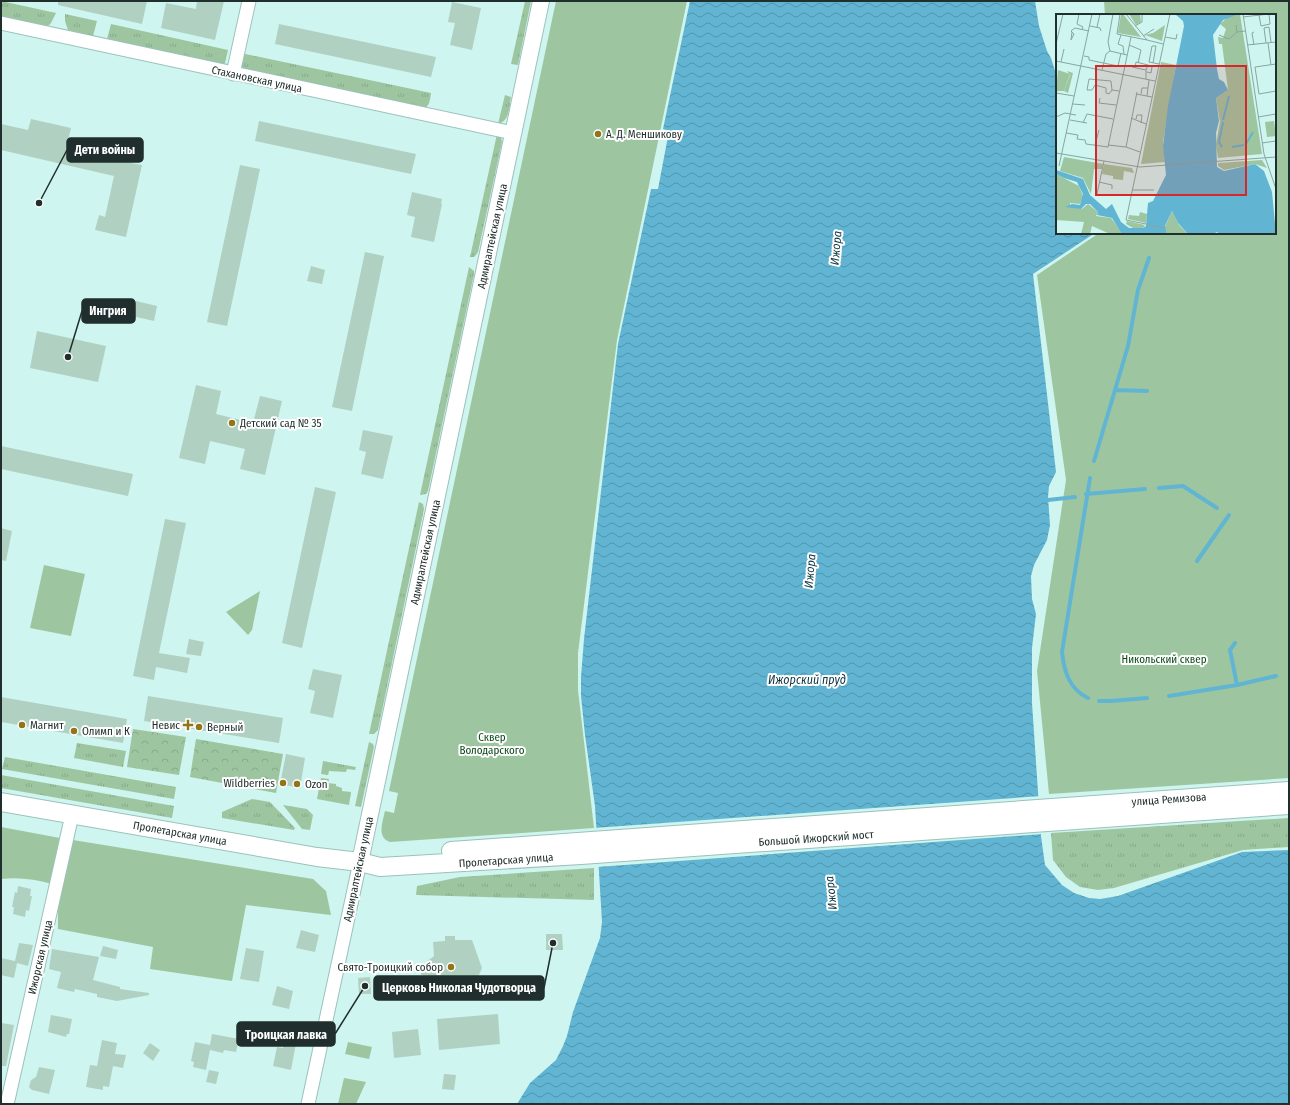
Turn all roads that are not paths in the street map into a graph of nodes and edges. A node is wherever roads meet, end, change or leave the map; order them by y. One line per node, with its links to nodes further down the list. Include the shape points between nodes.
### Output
1 (249, 1): 4 (street)
2 (541, 1): 5 (street, Адмиралтейская улица)
3 (1, 23): 4 (street, Стахановская улица)
4 (233, 74): 5 (street, Стахановская улица)
5 (513, 133): 12 (street, Адмиралтейская улица)
6 (1289, 791): 10 (main road, улица Ремизова)
7 (1, 802): 9 (main road, Пролетарская улица)
8 (1289, 805): 10 (main road, улица Ремизова)
9 (72, 814): 12 (main road, Пролетарская улица, via 317,857); 13 (street, Ижорская улица)
10 (1050, 814): 11 (main road, Большой Ижорский мост)
11 (580, 848): 12 (main road, Пролетарская улица, via 380,868)
12 (360, 862): 14 (street, Адмиралтейская улица)
13 (8, 1100)
14 (308, 1104)

